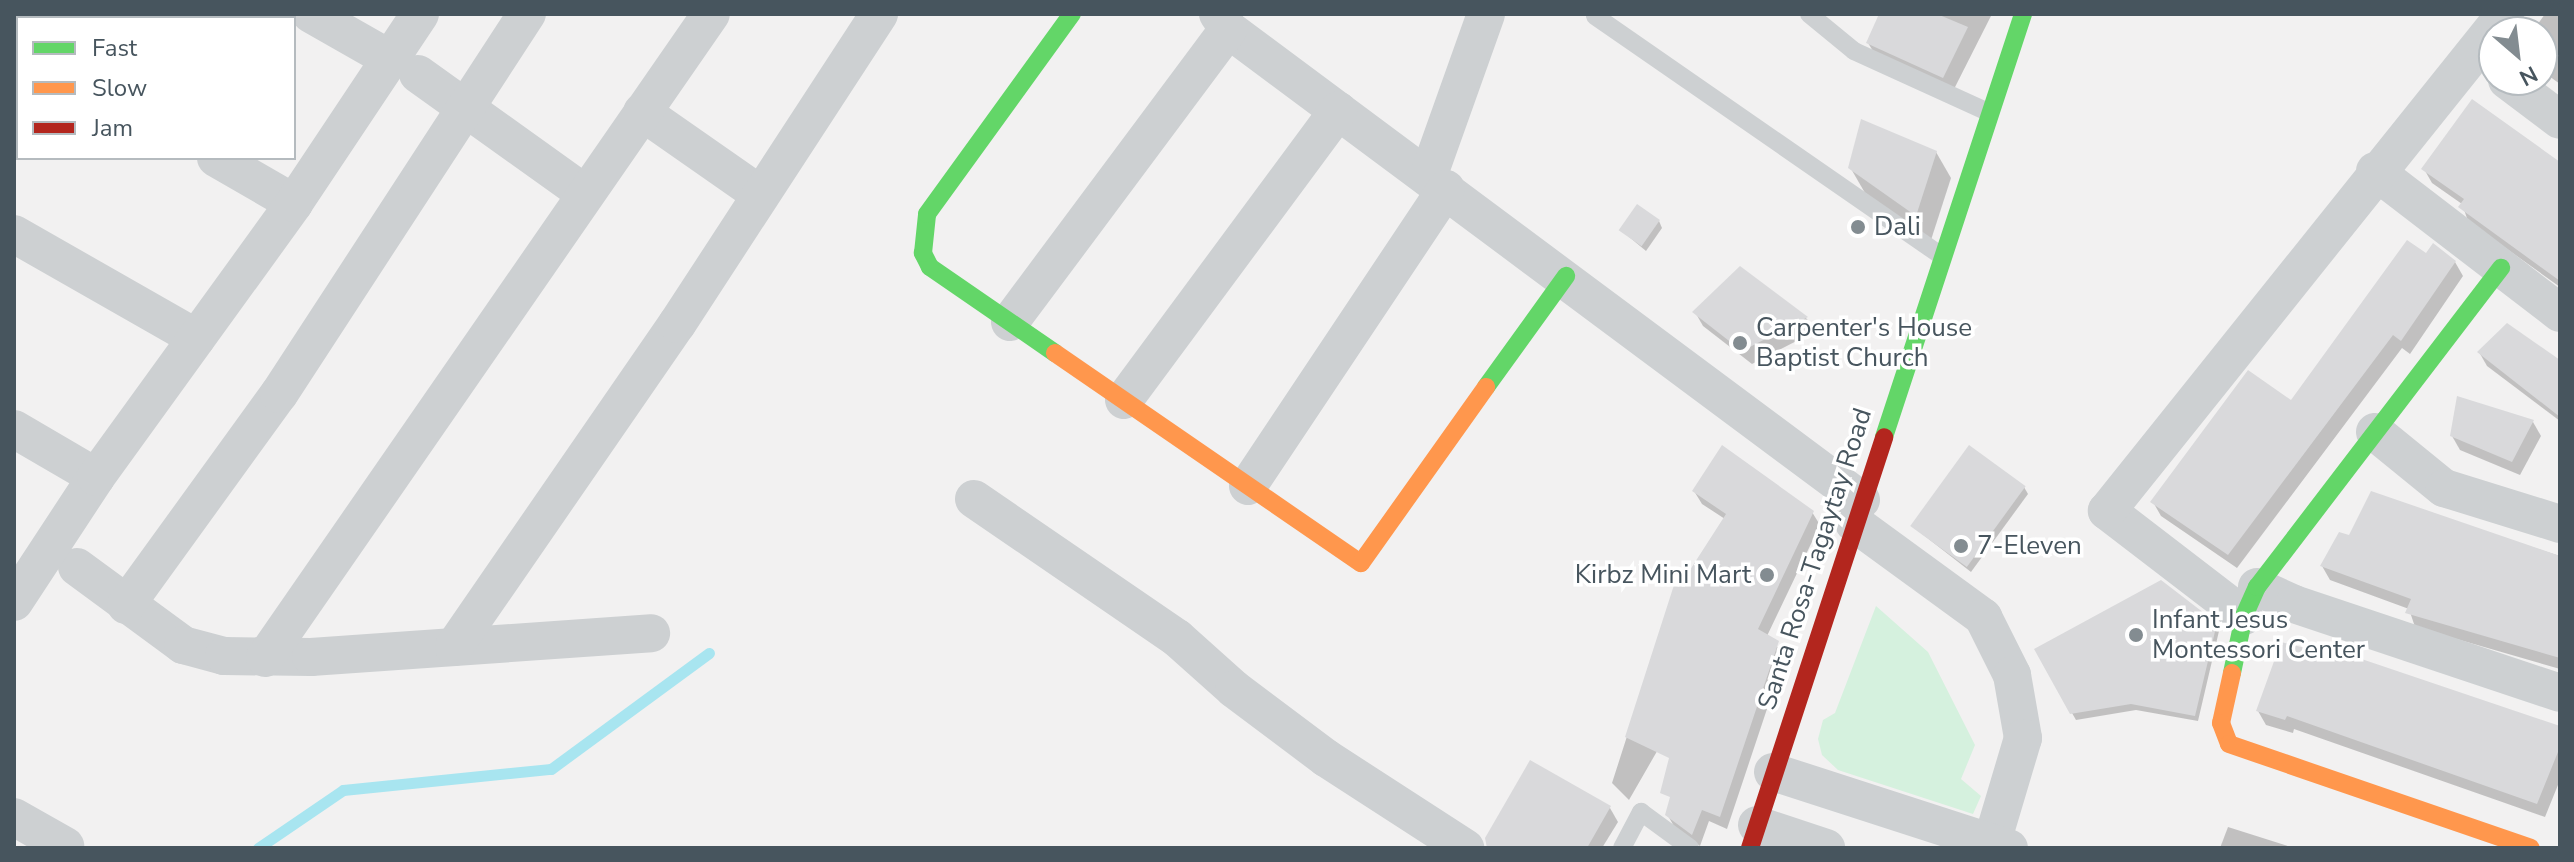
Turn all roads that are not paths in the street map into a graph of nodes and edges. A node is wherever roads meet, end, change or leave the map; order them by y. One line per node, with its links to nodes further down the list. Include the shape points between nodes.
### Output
1 (311, 14): 12 (street)
2 (420, 14): 12 (street)
3 (527, 14): 15 (street)
4 (711, 14): 17 (street)
5 (879, 14): 24 (street)
6 (1072, 14): 31 (street, via 927,214 923,253 930,267)
7 (1809, 14): 18 (lane, via 1854,51)
8 (2023, 14): 18 (street, Santa Rosa-Tagaytay Road)
9 (1595, 16): 27 (lane)
10 (1477, 19): 22 (street)
11 (1223, 22): 16 (street); 31 (street)
12 (404, 67): 15 (street); 25 (street)
13 (2478, 69): 21 (street)
14 (2528, 96): 19 (street)
15 (466, 108): 23 (street); 44 (street, via 279,394)
16 (1338, 111): 22 (street); 33 (street)
17 (642, 112): 23 (street); 24 (street)
18 (1990, 113): 27 (street, Santa Rosa-Tagaytay Road)
19 (2560, 120)
20 (219, 160): 25 (street)
21 (2375, 171): 28 (street); 43 (street, via 2107,511)
22 (1437, 183): 29 (street); 37 (street)
23 (583, 192): 47 (street)
24 (758, 193): 46 (street, via 677,324)
25 (294, 203): 32 (street)
26 (14, 234): 32 (street)
27 (1941, 256): 39 (street, Santa Rosa-Tagaytay Road)
28 (2501, 268): 30 (street); 35 (street)
29 (1566, 276): 37 (street, via 1361,563); 39 (street)
30 (2560, 313)
31 (1010, 322): 33 (street)
32 (196, 338): 36 (street)
33 (1124, 400): 37 (street)
34 (14, 429): 36 (street)
35 (2375, 432): 40 (street, via 2444,488); 43 (street)
36 (96, 477): 42 (street)
37 (1248, 486)
38 (974, 499): 54 (street, via 1177,638 1326,758)
39 (1857, 512): 49 (street, Santa Rosa-Tagaytay Road); 52 (street, via 1983,617 2012,675 2023,738)
40 (2560, 524)
41 (77, 567): 44 (street)
42 (14, 602)
43 (2250, 602): 48 (street, via 2294,604); 58 (street, via 2221,723 2229,744)
44 (126, 605): 47 (street, via 200,653)
45 (651, 633): 46 (street)
46 (454, 647): 47 (street)
47 (265, 658)
48 (2560, 693)
49 (1773, 772): 51 (street, Santa Rosa-Tagaytay Road); 52 (street)
50 (14, 817): 53 (street)
51 (1753, 836): 57 (street)
52 (2000, 845)
53 (65, 846)
54 (1465, 848)
55 (1622, 848): 56 (lane, via 1641,812)
56 (1690, 848)
57 (1826, 848)
58 (2531, 848)

